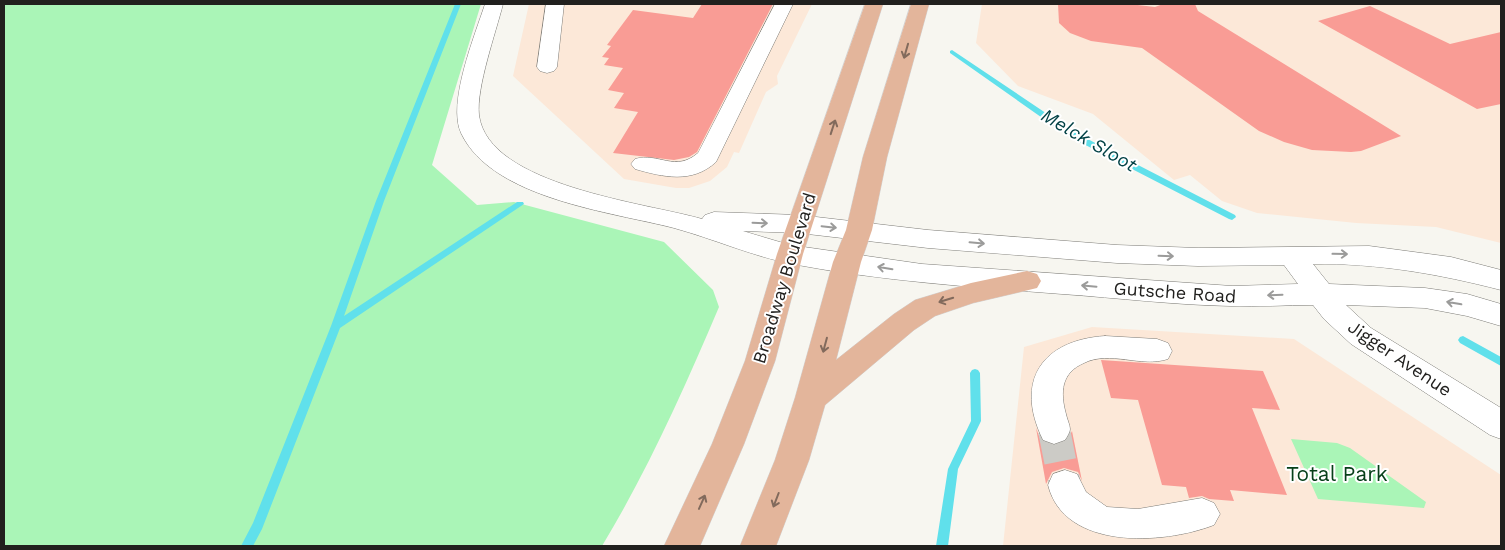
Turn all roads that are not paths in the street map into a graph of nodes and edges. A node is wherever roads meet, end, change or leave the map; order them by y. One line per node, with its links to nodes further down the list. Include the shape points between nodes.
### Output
1 (494, 4): 8 (street, via 468,97 472,132 481,145 522,177 553,189)
2 (555, 4): 6 (street)
3 (784, 4): 7 (street, via 708,157 698,167 682,170)
4 (920, 4): 10 (main road, one-way to 10, via 875,157)
5 (870, 9): 9 (main road, Broadway Boulevard, one-way to 5)
6 (547, 67)
7 (643, 164)
8 (676, 220): 9 (street, Gutsche Road, one-way to 9); 11 (street, Gutsche Road)
9 (799, 224): 10 (street, Gutsche Road, one-way to 10); 11 (main road, Broadway Boulevard)
10 (859, 230): 12 (street, Gutsche Road, one-way to 12, via 928,240 1072,251 1198,257); 13 (main road)
11 (790, 254): 13 (street, Gutsche Road); 24 (main road, Broadway Boulevard, one-way to 11, via 728,444 760,361)
12 (1291, 255): 14 (street, Gutsche Road, one-way to 14, via 1369,255); 16 (street, Jigger Avenue)
13 (847, 262): 15 (street, Gutsche Road, one-way to 13, via 922,274); 19 (main road, one-way to 19)
14 (1501, 280)
15 (1027, 281): 16 (street, Gutsche Road, one-way to 15, via 1232,296); 19 (main road, one-way to 19, via 971,293 925,308)
16 (1321, 294): 17 (street, Gutsche Road, one-way to 16, via 1425,298); 20 (street, Jigger Avenue, via 1360,336)
17 (1501, 315)
18 (1157, 351): 21 (street, via 1098,347 1071,355 1061,362 1049,379 1046,390)
19 (811, 398): 25 (main road, one-way to 25, via 792,460)
20 (1501, 424)
21 (1054, 430)
22 (1065, 486): 23 (street, via 1074,504 1084,514 1100,522 1135,526)
23 (1202, 514)
24 (682, 546)
25 (758, 546)

